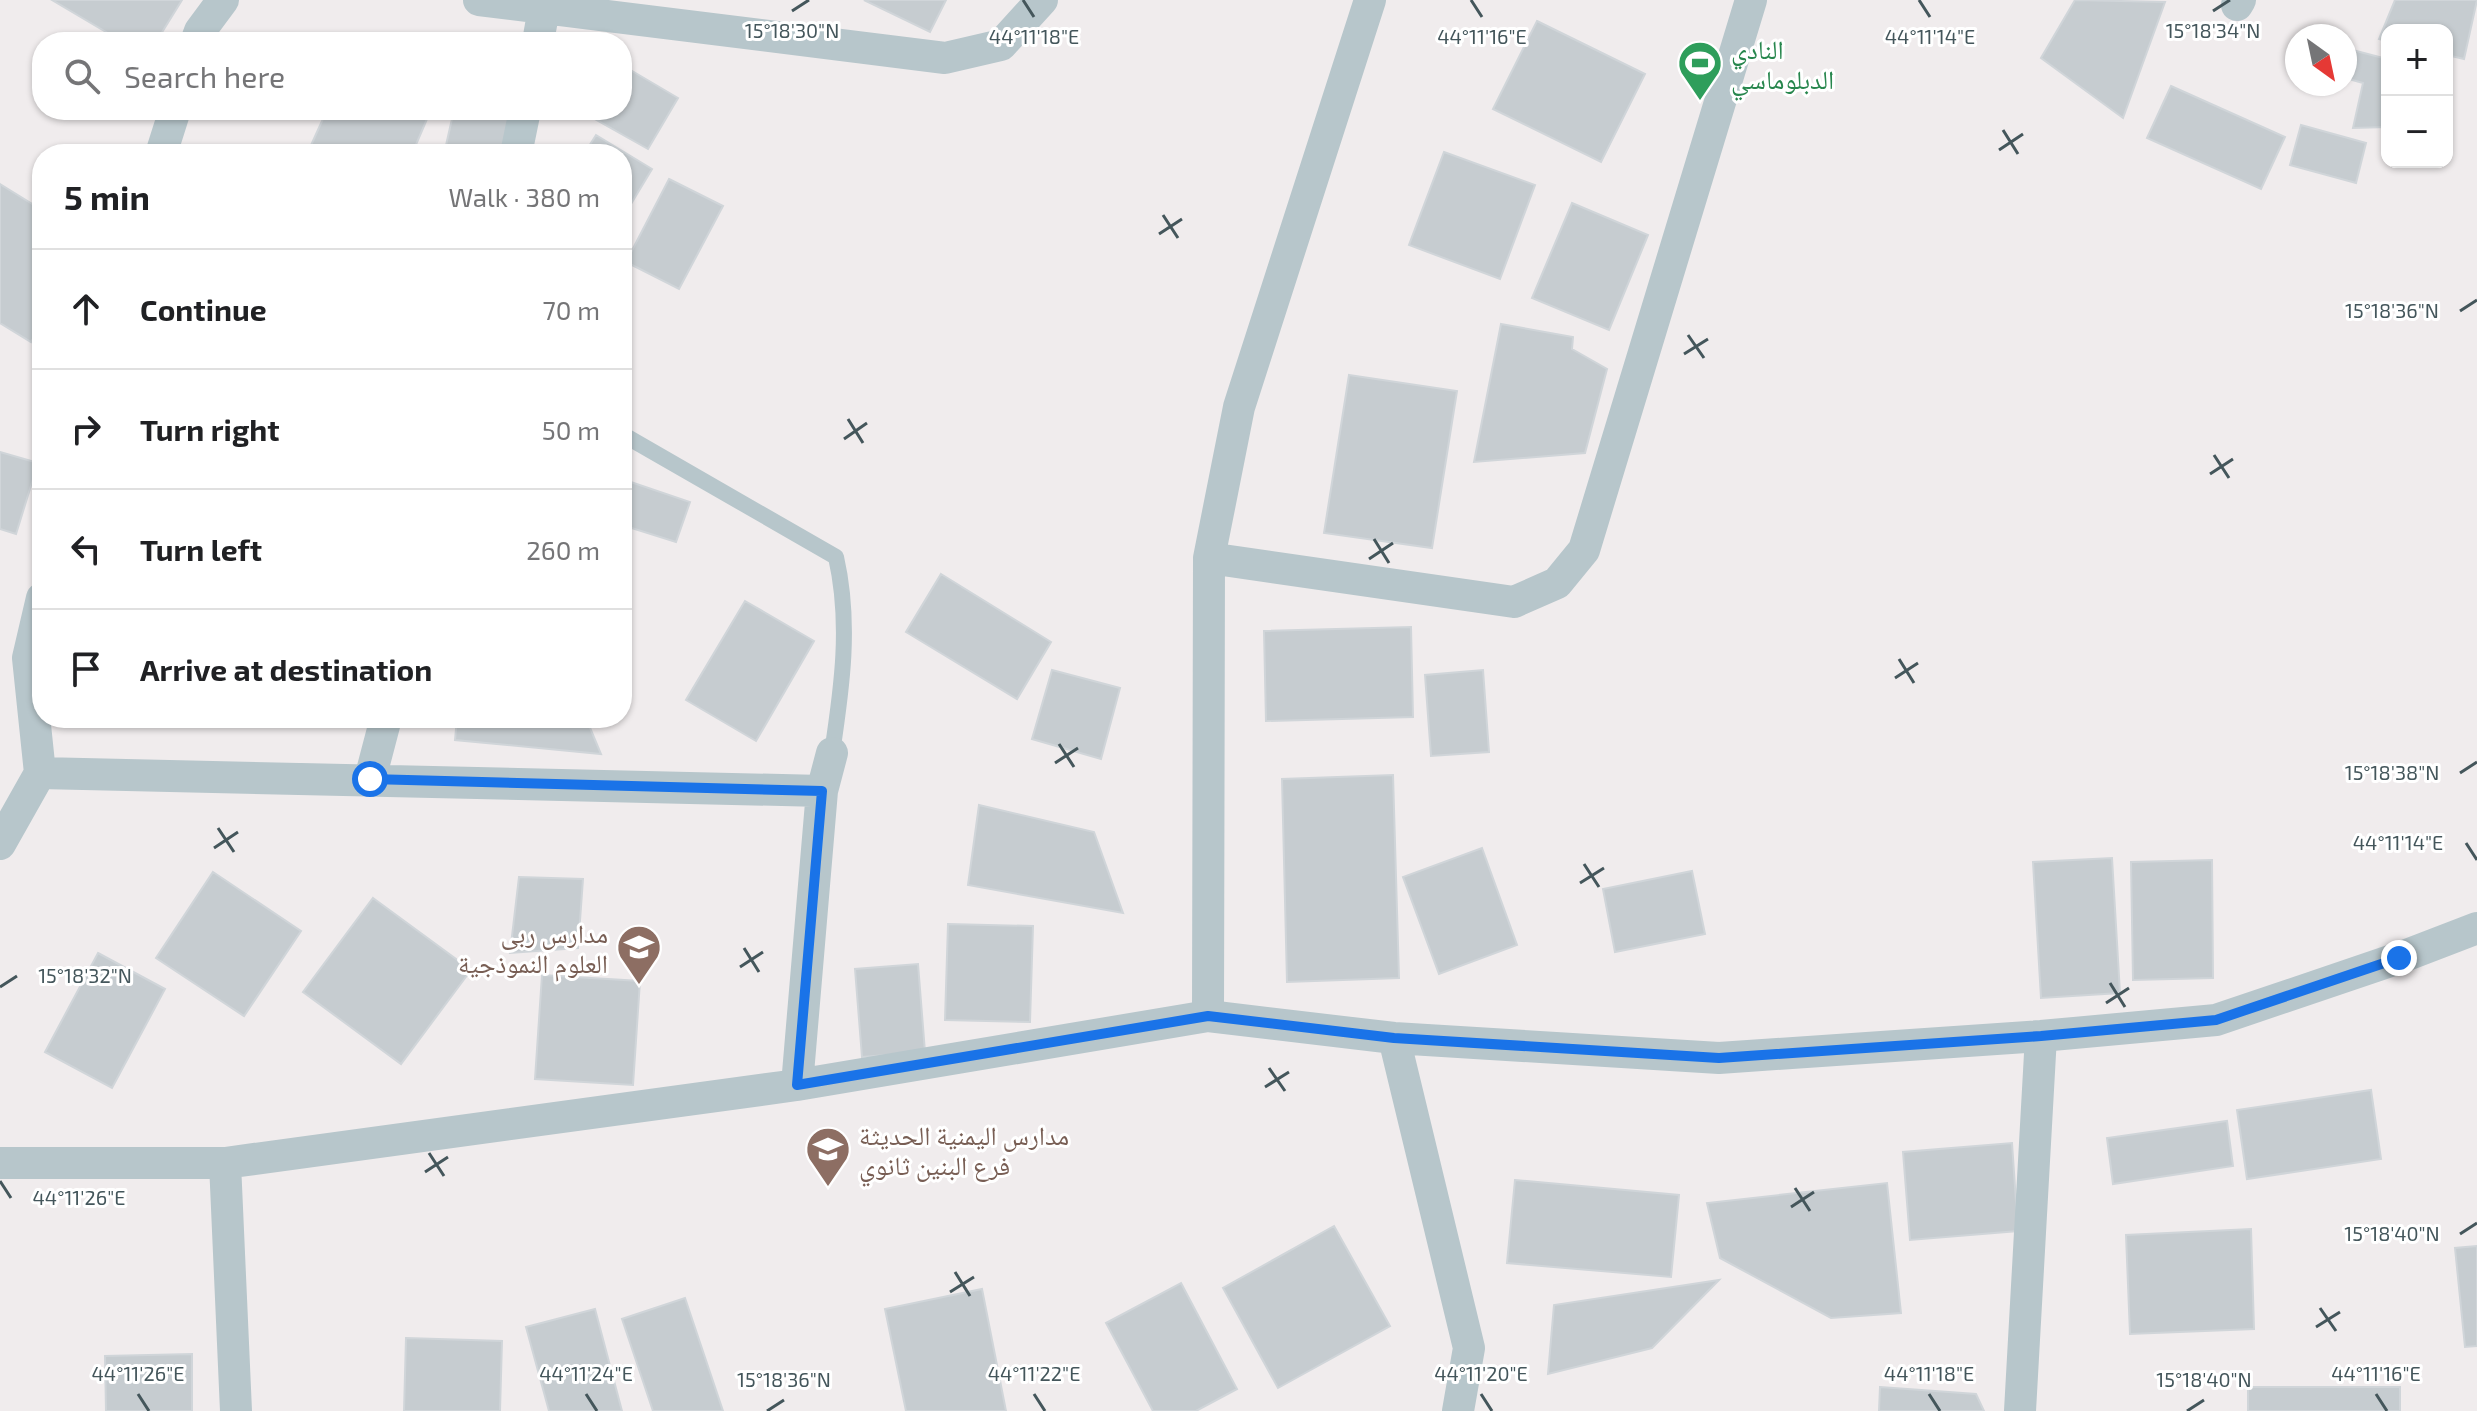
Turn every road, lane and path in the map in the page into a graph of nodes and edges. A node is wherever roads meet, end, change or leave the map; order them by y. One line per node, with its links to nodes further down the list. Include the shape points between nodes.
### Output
1 (223, 0): 7 (street)
2 (479, 0): 6 (street)
3 (1042, 0): 6 (street, via 1001,45 945,58)
4 (1370, 0): 14 (street, via 1239,407)
5 (1751, 0): 14 (street, via 1584,550 1557,583 1514,602)
6 (526, 4): 8 (street)
7 (200, 32)
8 (535, 32)
9 (172, 120): 11 (street)
10 (523, 120): 12 (street)
11 (164, 144)
12 (518, 144)
13 (632, 440): 19 (lane, via 836,557 843,588 845,666)
14 (1209, 558): 25 (street)
15 (32, 641): 16 (street)
16 (32, 696)
17 (35, 728): 20 (street)
18 (383, 728): 21 (street)
19 (832, 753): 22 (street)
20 (40, 773): 21 (street); 23 (street)
21 (370, 779): 22 (street)
22 (822, 791): 28 (street)
23 (0, 844)
24 (2477, 928): 26 (street, via 2216,1020)
25 (1208, 1016): 27 (street); 28 (street)
26 (2041, 1036): 27 (street, via 1719,1058); 33 (street)
27 (1394, 1038): 32 (street, via 1469,1348)
28 (797, 1085): 30 (street)
29 (0, 1163): 30 (street)
30 (225, 1163): 31 (street)
31 (236, 1411)
32 (1458, 1411)
33 (2020, 1411)

